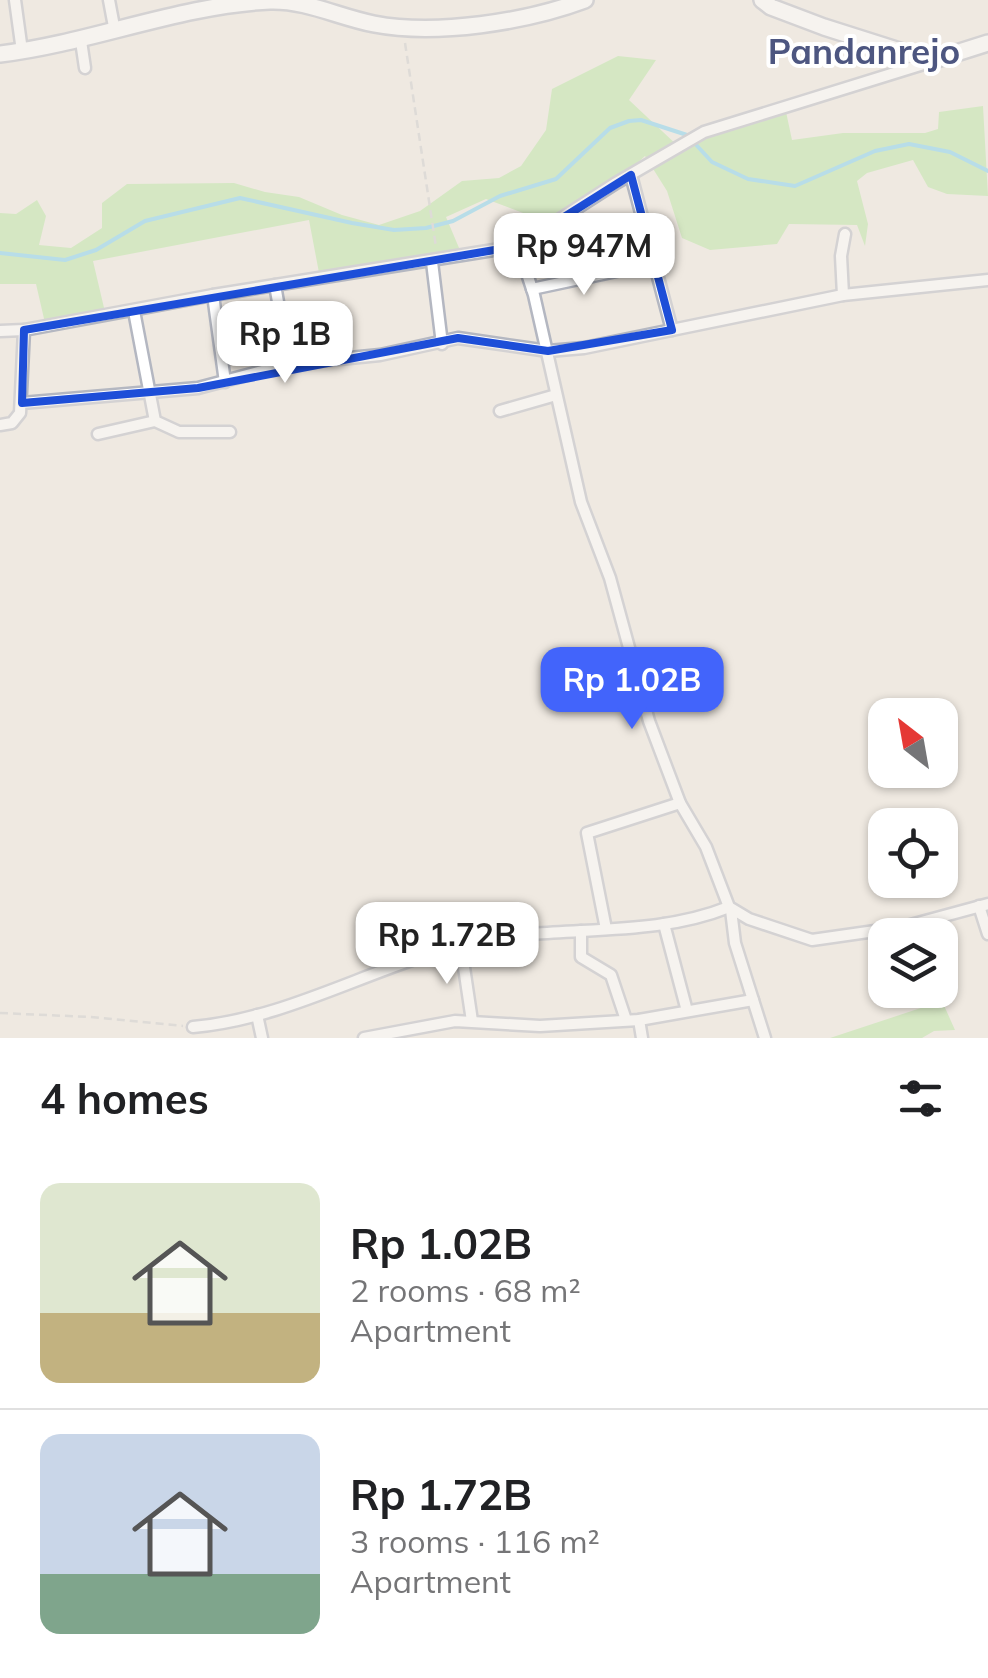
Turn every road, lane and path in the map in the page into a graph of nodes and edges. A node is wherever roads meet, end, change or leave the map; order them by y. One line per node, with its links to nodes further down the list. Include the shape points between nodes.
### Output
1 (14, 0): 13 (street)
2 (109, 0): 9 (street)
3 (585, 0): 8 (street, via 521,18)
4 (762, 0): 12 (street)
5 (270, 1): 6 (street); 7 (street)
6 (298, 1): 8 (street)
7 (199, 5): 9 (street)
8 (403, 26): 21 (path)
9 (115, 32): 10 (street)
10 (81, 41): 13 (street); 16 (street)
11 (988, 43): 15 (street)
12 (895, 47): 15 (street); 17 (street, via 898,59)
13 (22, 51): 14 (street)
14 (0, 54)
15 (931, 61): 17 (street)
16 (85, 68)
17 (890, 74): 18 (street, via 704,132)
18 (632, 175): 20 (street); 30 (street)
19 (846, 234): 27 (street)
20 (518, 246): 21 (street); 25 (street)
21 (435, 261): 24 (street); 32 (street)
22 (626, 268): 25 (street)
23 (988, 280): 27 (street)
24 (275, 285): 26 (street); 34 (street)
25 (532, 290): 33 (street)
26 (212, 294): 28 (street); 35 (street)
27 (844, 295): 30 (street)
28 (134, 311): 29 (street); 36 (street)
29 (24, 330): 31 (street); 38 (street)
30 (672, 330): 33 (street)
31 (0, 332)
32 (442, 344): 33 (street, via 474,339); 34 (street)
33 (548, 352): 37 (street)
34 (289, 364): 35 (street)
35 (225, 382): 36 (street)
36 (152, 392): 38 (street); 40 (street)
37 (556, 395): 39 (street); 44 (street, via 581,502)
38 (22, 402): 41 (street, via 17,418)
39 (500, 411)
40 (156, 421): 42 (street, via 179,432); 43 (street)
41 (0, 425)
42 (230, 432)
43 (98, 434)
44 (680, 803): 46 (street, via 706,846); 48 (street, via 587,834)
45 (984, 904): 46 (street, via 903,927 812,940); 50 (street)
46 (730, 909): 47 (street); 52 (street)
47 (664, 924): 48 (street); 53 (street)
48 (606, 929): 49 (street)
49 (581, 931): 51 (street); 56 (street, via 581,958 612,975)
50 (988, 934)
51 (461, 946): 55 (street); 58 (street)
52 (753, 1000): 53 (street); 63 (street)
53 (686, 1011): 57 (street)
54 (0, 1013): 59 (path)
55 (257, 1015): 59 (street); 60 (street)
56 (626, 1020): 57 (street); 58 (street)
57 (639, 1020): 62 (street)
58 (472, 1022): 61 (street)
59 (193, 1026)
60 (262, 1038)
61 (364, 1038)
62 (642, 1038)
63 (765, 1038)

